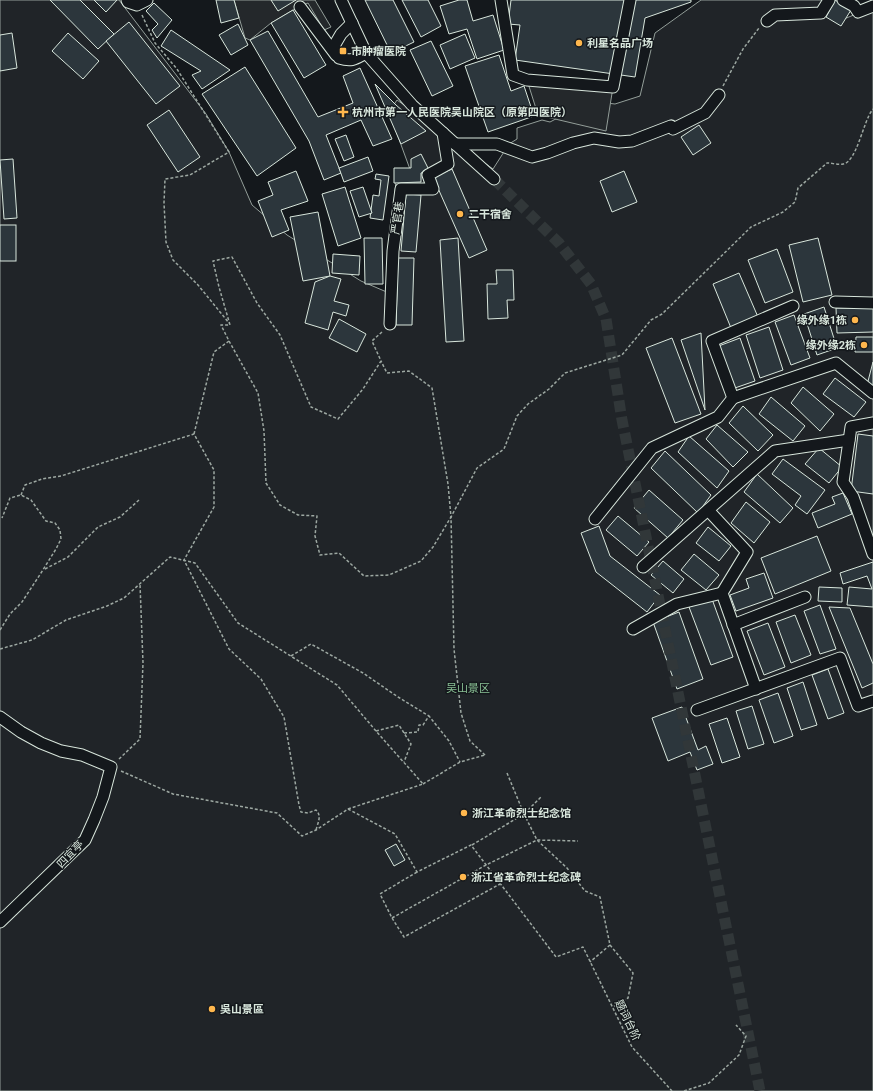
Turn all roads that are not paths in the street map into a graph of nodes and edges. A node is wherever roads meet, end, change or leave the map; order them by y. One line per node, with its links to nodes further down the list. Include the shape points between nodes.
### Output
1 (341, 0): 10 (street)
2 (497, 0): 11 (street)
3 (501, 0): 4 (street, via 513,75 527,80 613,87)
4 (630, 0)
5 (829, 0): 9 (street, via 821,13 775,15)
6 (843, 0): 7 (street, via 854,6 858,12)
7 (873, 6)
8 (300, 7): 13 (street)
9 (767, 21)
10 (352, 23): 12 (street); 13 (street, via 340,34 334,46)
11 (505, 52)
12 (366, 53): 13 (street, via 354,60); 15 (street, via 412,105)
13 (339, 58)
14 (718, 95): 16 (street, via 705,113 673,130 671,126 632,141 619,142 594,138 532,156 497,144)
15 (443, 133): 16 (street); 21 (street, 严官巷, via 448,164 428,175 433,189 401,188 393,251)
16 (455, 144): 17 (street)
17 (494, 179)
18 (835, 302): 19 (street)
19 (873, 303)
20 (793, 306): 23 (street, via 712,341)
21 (390, 324)
22 (873, 393): 23 (street, via 836,364)
23 (733, 398): 27 (street, via 718,417 652,448)
24 (873, 422): 25 (street, via 851,427)
25 (849, 440): 26 (street, via 775,451); 28 (street, via 843,482 853,497)
26 (708, 510): 29 (street); 30 (street, via 747,552)
27 (595, 519)
28 (873, 554)
29 (643, 567)
30 (722, 593): 32 (street); 33 (street, via 677,604)
31 (805, 597): 32 (street)
32 (733, 625): 34 (street)
33 (633, 629)
34 (756, 689): 35 (street, via 840,658 858,706); 36 (street)
35 (873, 701)
36 (697, 710)
37 (0, 717): 38 (street, 四宜亭, via 41,743 111,767 103,797 85,840)
38 (0, 922)

